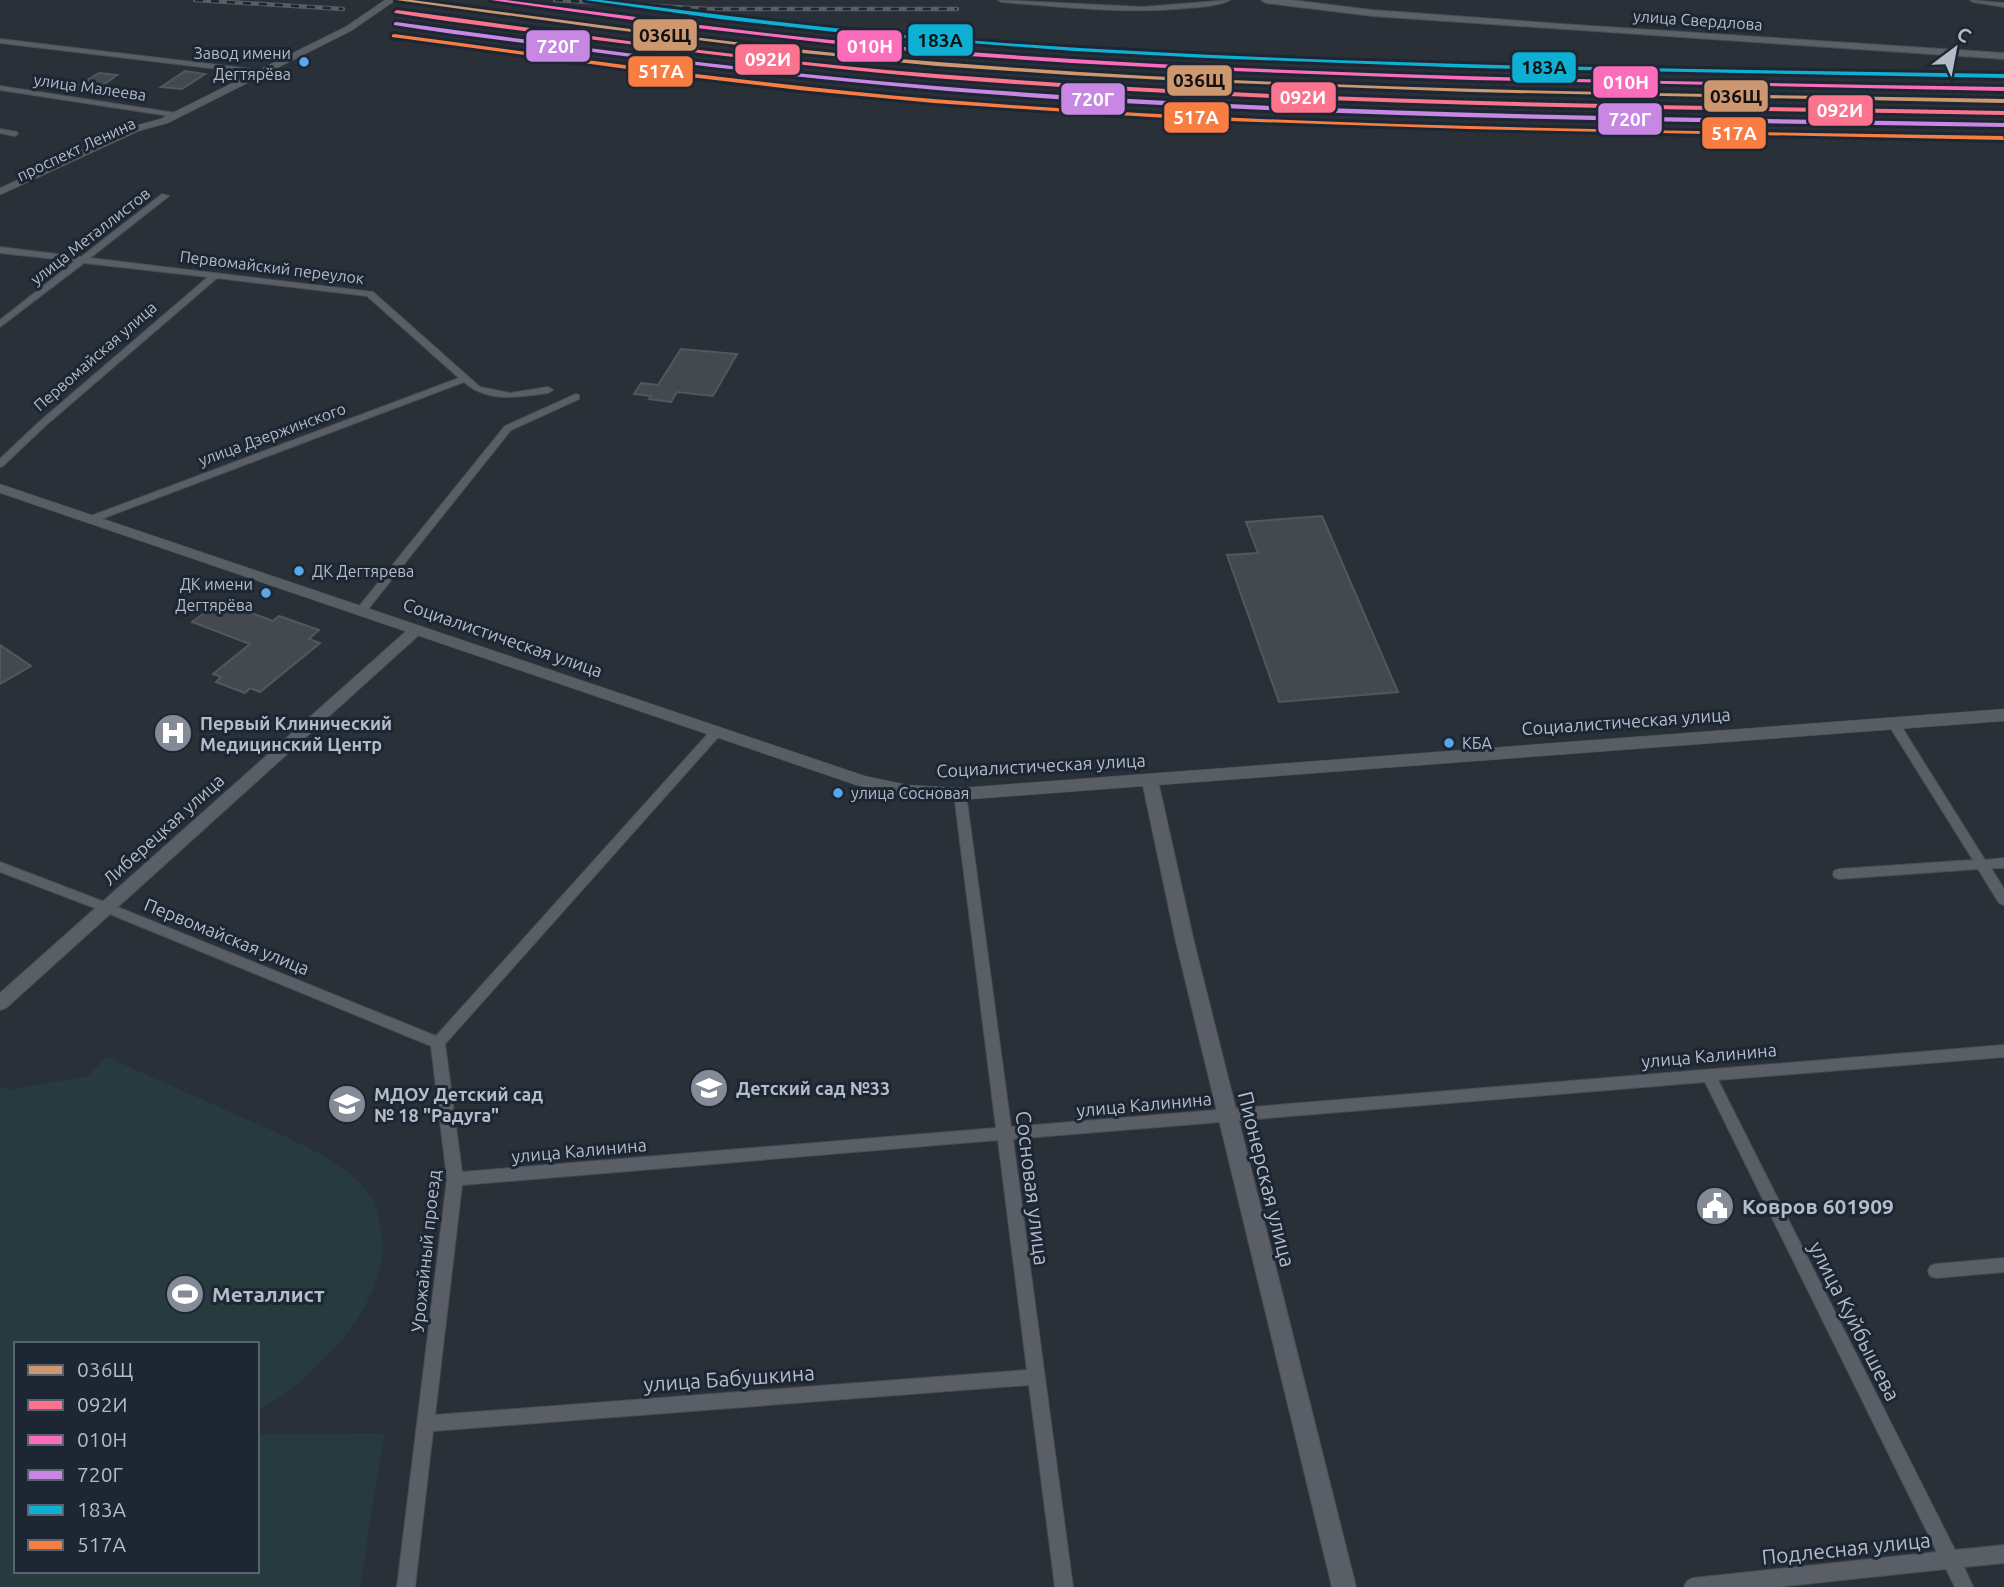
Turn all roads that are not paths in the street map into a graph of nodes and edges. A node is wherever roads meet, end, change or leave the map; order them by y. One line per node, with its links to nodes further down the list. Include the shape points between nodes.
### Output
1 (391, 0): 9 (main road, проспект Ленина, via 348,29)
2 (1001, 0): 3 (street, via 1158,7)
3 (1227, 0)
4 (1266, 0): 8 (main road, улица Свердлова, via 1372,13)
5 (1973, 0): 6 (street)
6 (2004, 5)
7 (0, 41): 9 (street)
8 (2004, 56)
9 (261, 72): 11 (main road, проспект Ленина)
10 (2, 90): 11 (street, улица Малеева)
11 (176, 115): 12 (main road, проспект Ленина)
12 (163, 121): 15 (main road, проспект Ленина); 17 (main road, проспект Ленина, via 148,134)
13 (0, 131): 14 (street)
14 (14, 134)
15 (0, 192)
16 (165, 196): 19 (street, улица Металлистов)
17 (0, 202)
18 (0, 250): 19 (street, Первомайский переулок)
19 (80, 260): 20 (street, Первомайский переулок); 21 (street, улица Металлистов)
20 (215, 276): 22 (street, Первомайский переулок, via 370,294); 25 (street, Первомайская улица)
21 (0, 324)
22 (464, 379): 23 (street, Первомайский переулок, via 477,390 510,396); 27 (street, улица Дзержинского)
23 (548, 390)
24 (576, 397): 28 (street, via 508,428)
25 (0, 464)
26 (0, 488): 27 (main road, Социалистическая улица)
27 (92, 519): 28 (main road, Социалистическая улица)
28 (361, 611): 29 (main road, Социалистическая улица)
29 (416, 630): 32 (main road, Социалистическая улица); 40 (street, Либерецкая улица)
30 (2004, 715): 31 (main road, Социалистическая улица)
31 (1894, 724): 33 (main road, Социалистическая улица); 36 (street)
32 (717, 731): 34 (main road, Социалистическая улица, via 862,780 908,791); 42 (street)
33 (1150, 781): 34 (main road, Социалистическая улица); 45 (street, Пионерская улица)
34 (960, 794): 46 (street, Сосновая улица)
35 (2004, 863): 36 (street)
36 (1980, 865): 38 (street); 39 (street)
37 (0, 867): 40 (street, Первомайская улица)
38 (1839, 874)
39 (2004, 900)
40 (105, 906): 41 (street, Либерецкая улица); 42 (street, Первомайская улица)
41 (0, 1003)
42 (438, 1043): 47 (street, Урожайный проезд)
43 (2004, 1051): 44 (street, улица Калинина)
44 (1708, 1074): 45 (street, улица Калинина); 53 (street, улица Куйбышева)
45 (1227, 1115): 46 (street, улица Калинина); 56 (street, Пионерская улица)
46 (1005, 1136): 47 (street, улица Калинина); 50 (street, Сосновая улица)
47 (455, 1179): 51 (street, Урожайный проезд)
48 (2004, 1265): 49 (street)
49 (1936, 1271)
50 (1036, 1377): 51 (street, улица Бабушкина); 55 (street, Сосновая улица)
51 (425, 1424): 54 (street, Урожайный проезд)
52 (2004, 1554): 53 (street, Подлесная улица)
53 (1950, 1560): 57 (street, Подлесная улица); 58 (street, улица Куйбышева)
54 (406, 1587)
55 (1064, 1587)
56 (1344, 1587)
57 (1693, 1587)
58 (1964, 1587)

